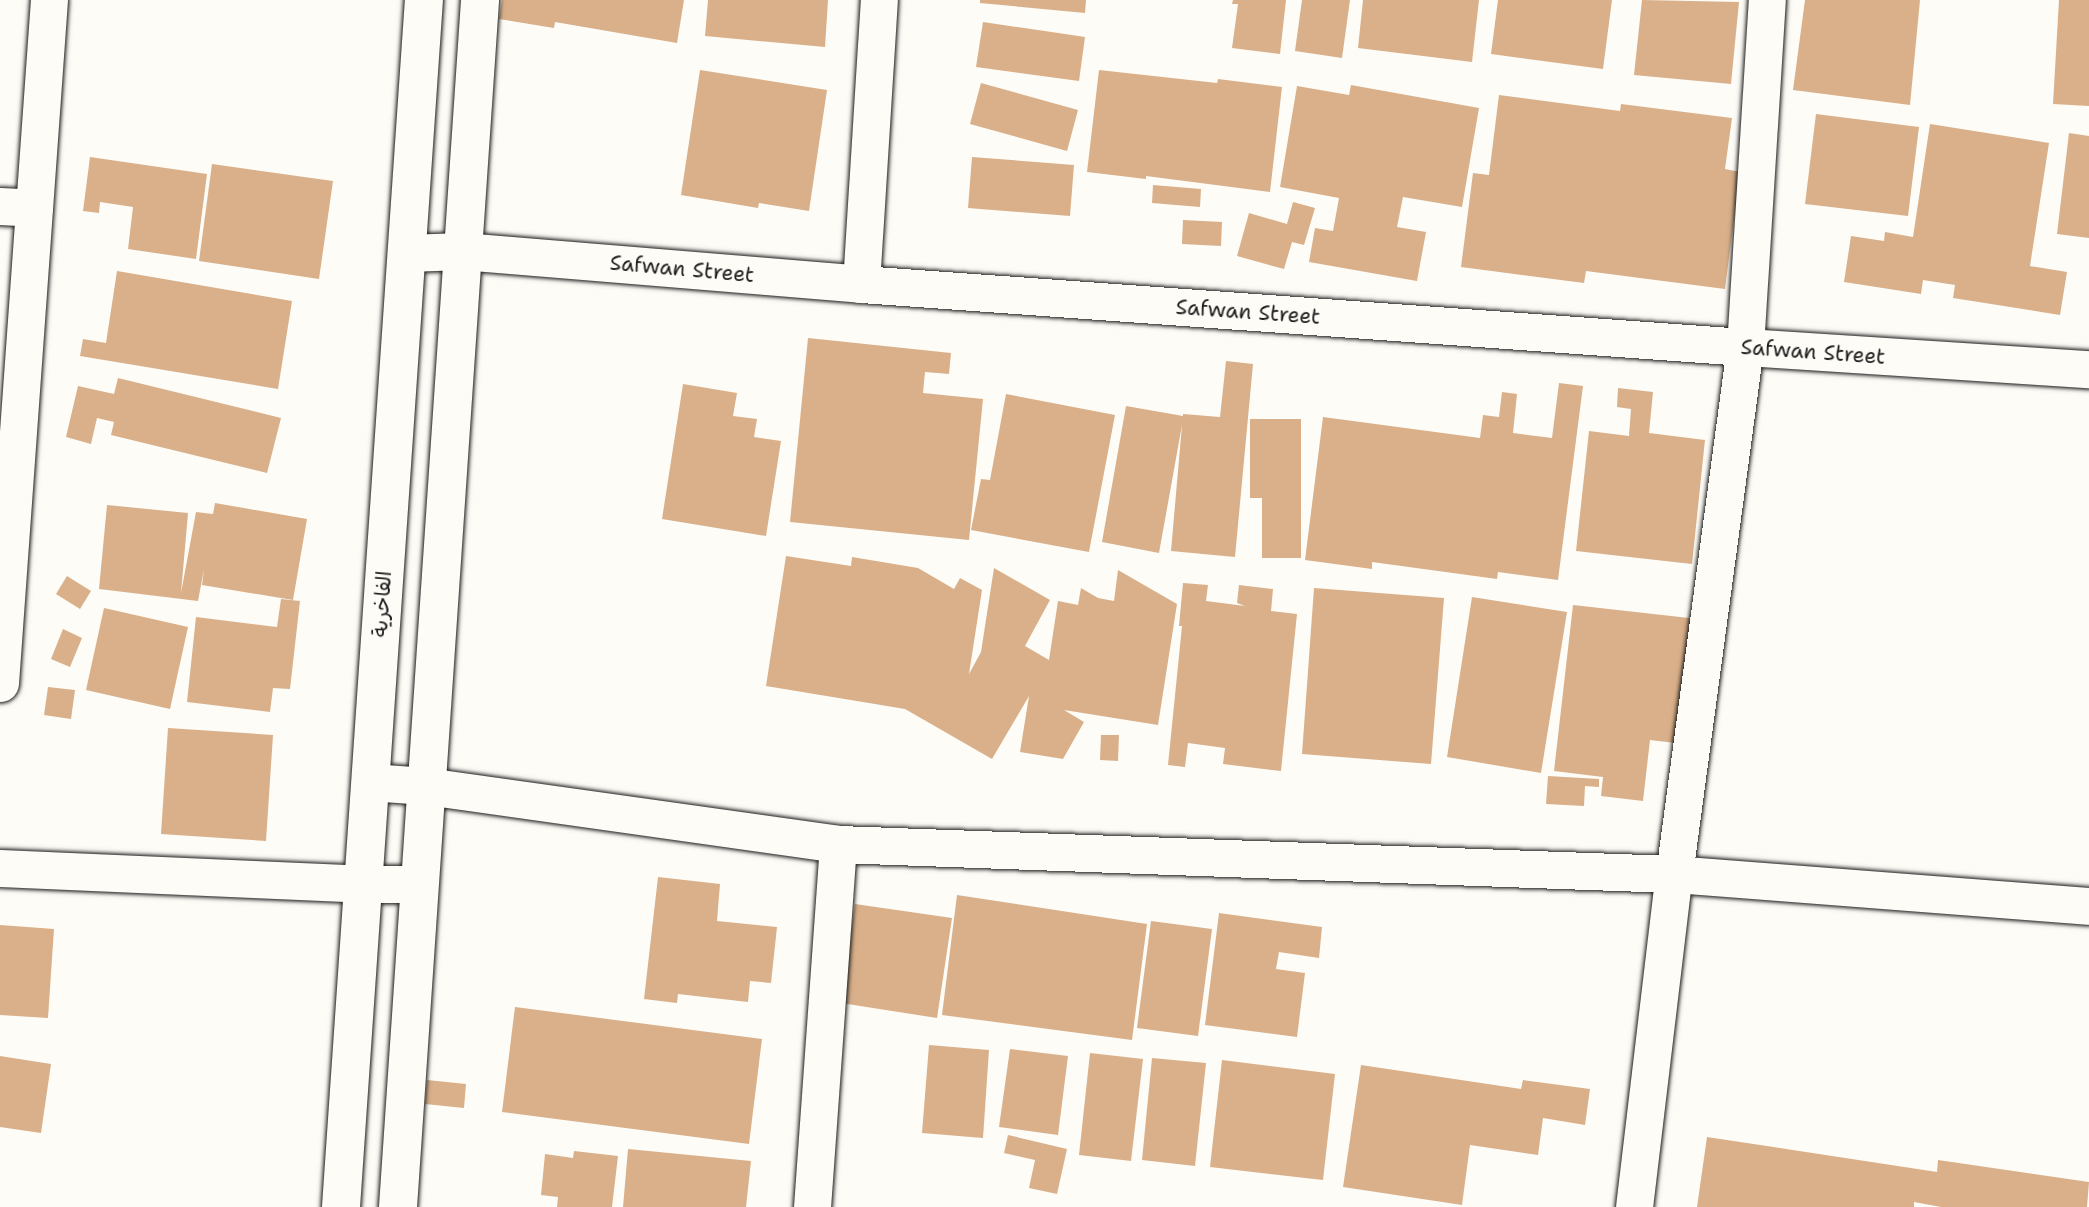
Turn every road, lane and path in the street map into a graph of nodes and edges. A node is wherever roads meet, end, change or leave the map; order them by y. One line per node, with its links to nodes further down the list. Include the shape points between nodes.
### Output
1 (49, 0): 6 (street)
2 (424, 0): 8 (street, الفاخرية)
3 (480, 0): 7 (street)
4 (879, 0): 9 (street)
5 (1767, 0): 10 (street)
6 (17, 207): 12 (street)
7 (463, 251): 8 (street, Safwan Street); 9 (street, Safwan Street); 15 (street)
8 (407, 253): 14 (street, الفاخرية)
9 (861, 284): 10 (street, Safwan Street)
10 (1745, 348): 11 (street, Safwan Street); 18 (street)
11 (2089, 369)
12 (5, 535): 13 (street)
13 (0, 682)
14 (370, 782): 15 (street); 19 (street, الفاخرية)
15 (426, 786): 16 (street); 20 (street)
16 (838, 844): 18 (street); 24 (street)
17 (0, 868): 19 (street)
18 (1674, 874): 21 (street); 25 (street)
19 (363, 884): 20 (street); 22 (street, الفاخرية)
20 (419, 884): 23 (street)
21 (2089, 906)
22 (341, 1207)
23 (398, 1207)
24 (812, 1207)
25 (1633, 1207)

